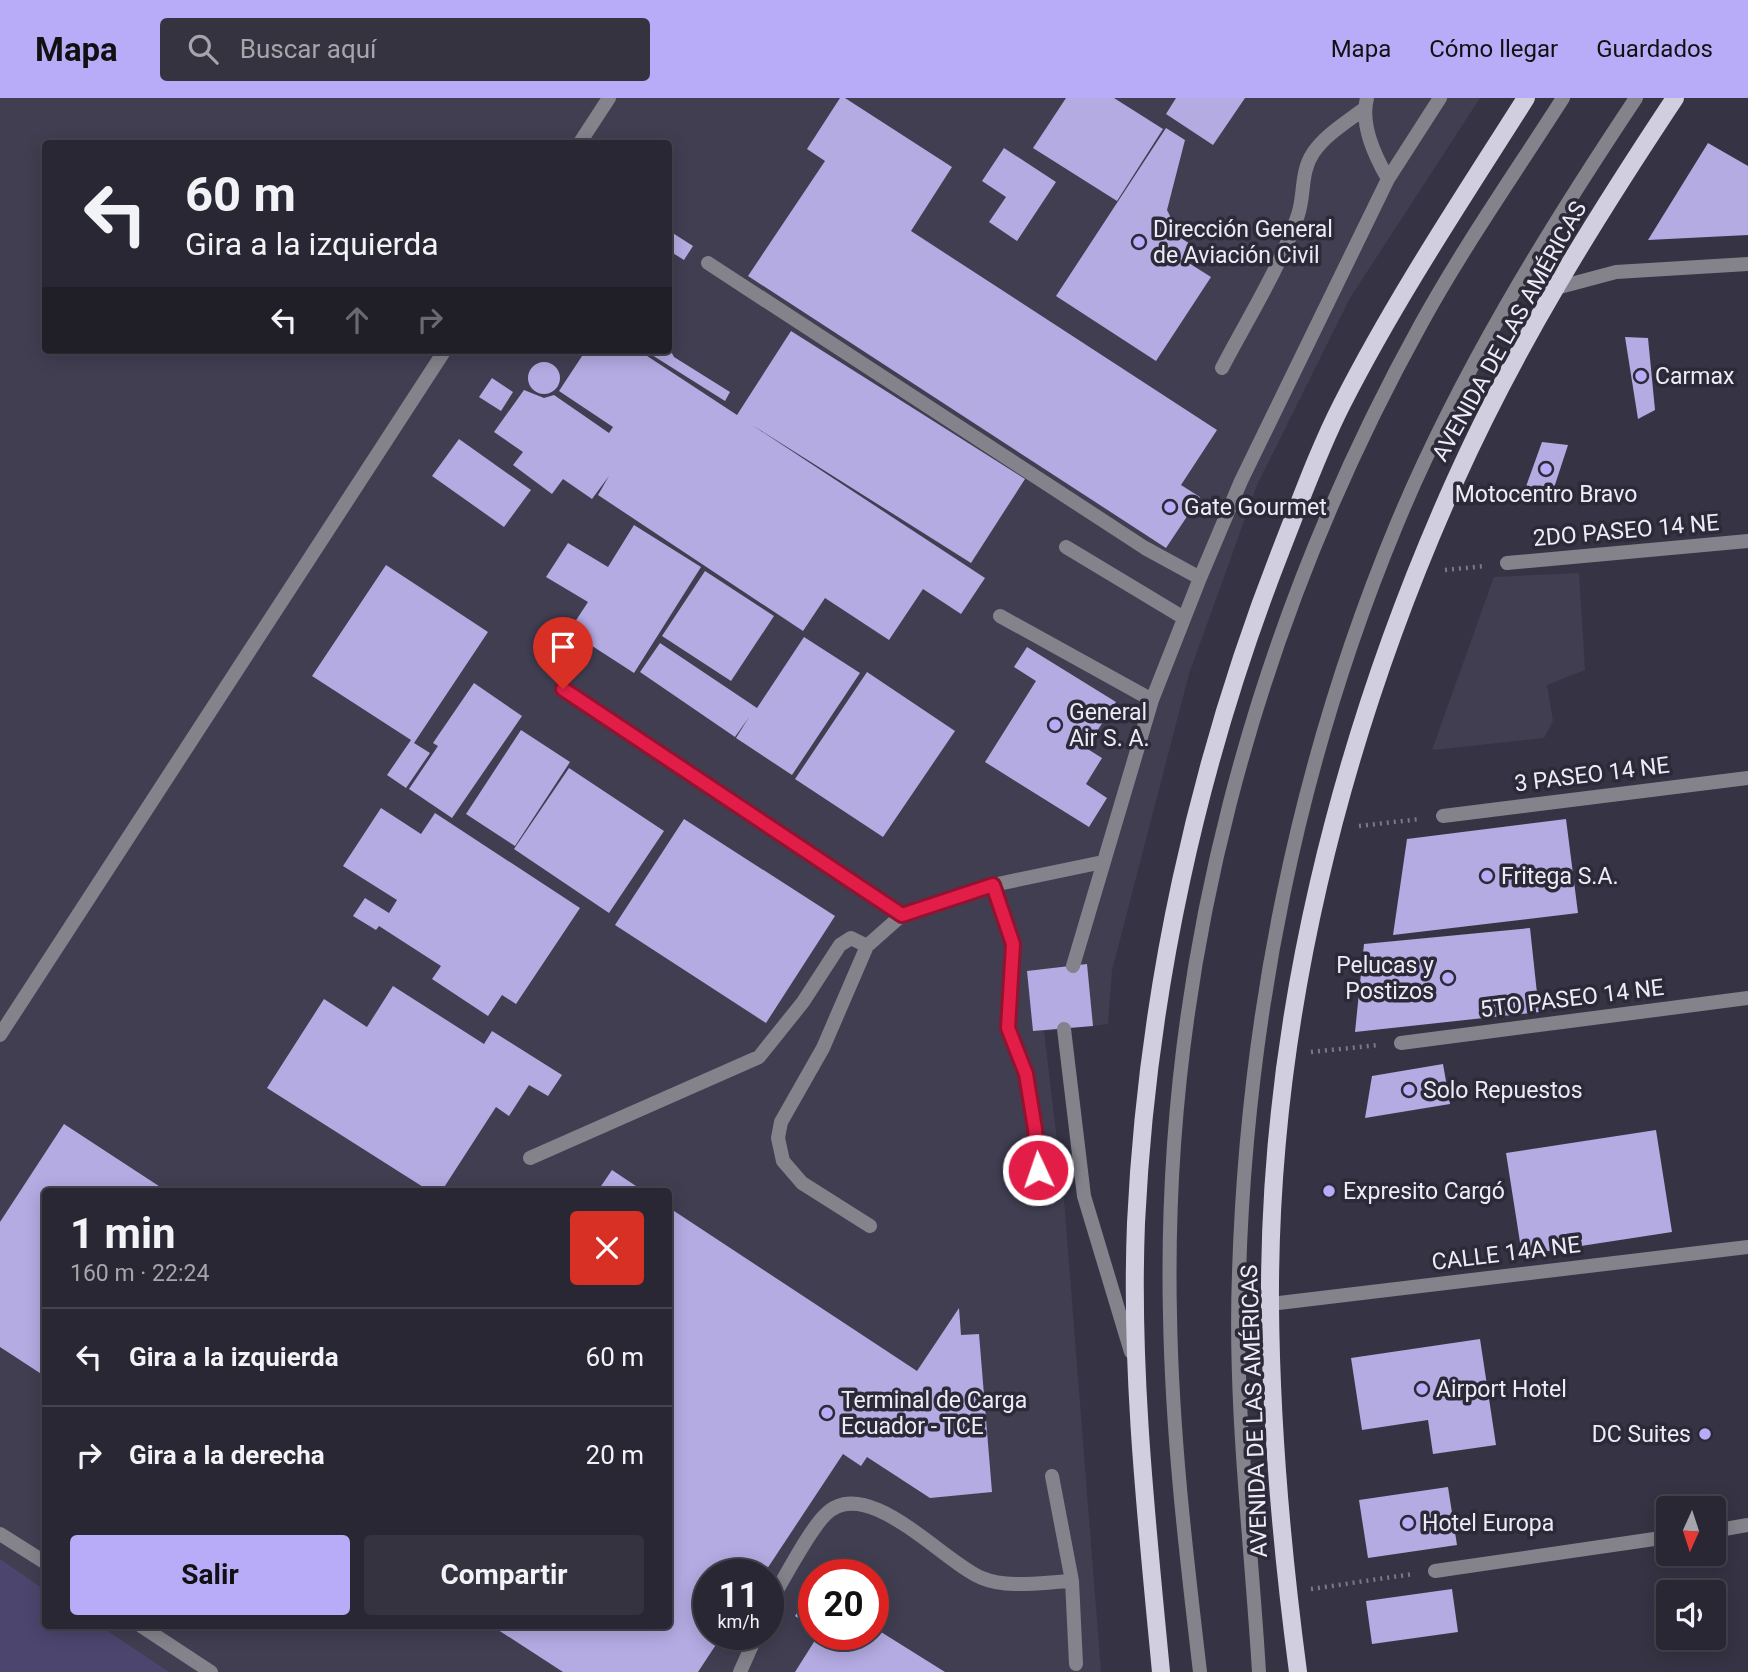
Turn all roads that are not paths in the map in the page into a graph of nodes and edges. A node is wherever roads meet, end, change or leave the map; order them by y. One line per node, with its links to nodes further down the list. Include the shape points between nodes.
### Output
1 (609, 98): 10 (street)
2 (1440, 98): 11 (street)
3 (1526, 98): 9 (main road)
4 (1534, 98): 9 (main road)
5 (1563, 98): 57 (street, via 1422,322 1355,456 1292,604 1248,738 1213,868 1184,1040 1170,1230 1175,1427)
6 (1636, 98): 58 (street, AVENIDA DE LAS AMÉRICAS, via 1537,253 1438,436 1396,526 1359,626 1301,817 1261,1018 1238,1274 1241,1461)
7 (1675, 98): 14 (main road, AVENIDA DE LAS AMÉRICAS)
8 (1366, 103): 11 (street, via 1369,134); 16 (street, via 1311,155 1303,171 1299,212 1287,242)
9 (1507, 129): 41 (main road, via 1443,226 1340,407 1261,599 1223,712 1191,837 1148,1078 1136,1225)
10 (582, 140)
11 (1388, 179): 20 (street, via 1241,481)
12 (708, 263): 20 (street, via 1145,548)
13 (1748, 264): 14 (street, via 1616,272)
14 (1556, 288): 40 (main road, AVENIDA DE LAS AMÉRICAS, via 1455,480 1416,573 1362,723 1331,829 1288,1054)
15 (442, 354): 34 (street)
16 (1222, 368)
17 (1748, 541): 19 (street, 2DO PASEO 14 NE)
18 (1066, 547): 22 (street)
19 (1507, 563)
20 (1200, 578): 22 (street)
21 (1000, 616): 24 (street)
22 (1184, 618): 24 (street)
23 (563, 689): 29 (street)
24 (1152, 700): 27 (street)
25 (1748, 778): 26 (street, 3 PASEO 14 NE)
26 (1443, 816)
27 (1103, 862): 28 (street); 31 (street)
28 (993, 885): 29 (street); 37 (street, via 1013,944 1008,1028 1026,1074)
29 (902, 915): 30 (street)
30 (867, 946): 36 (street, via 851,938 840,945 759,1057); 38 (street, via 823,1048 781,1122 778,1138 783,1161 802,1183)
31 (1073, 966)
32 (1748, 998): 35 (street, 5TO PASEO 14 NE)
33 (1065, 1029): 41 (street, via 1084,1196)
34 (0, 1035)
35 (1401, 1043)
36 (530, 1158)
37 (1038, 1170)
38 (870, 1226)
39 (1748, 1247): 40 (street, CALLE 14A NE)
40 (1270, 1304): 59 (main road, AVENIDA DE LAS AMÉRICAS, via 1276,1455)
41 (1138, 1374): 56 (main road)
42 (1052, 1476): 50 (street)
43 (1748, 1525): 44 (street)
44 (1726, 1529)
45 (0, 1534): 47 (street)
46 (1656, 1539): 48 (street)
47 (42, 1560)
48 (1434, 1571)
49 (784, 1580): 50 (street, via 825,1515 853,1504 877,1508 981,1578 1016,1583)
50 (1072, 1581): 53 (street)
51 (146, 1629): 54 (street)
52 (750, 1650): 55 (street)
53 (1076, 1664)
54 (211, 1672)
55 (740, 1672)
56 (1161, 1672)
57 (1200, 1672)
58 (1259, 1672)
59 (1298, 1672)

